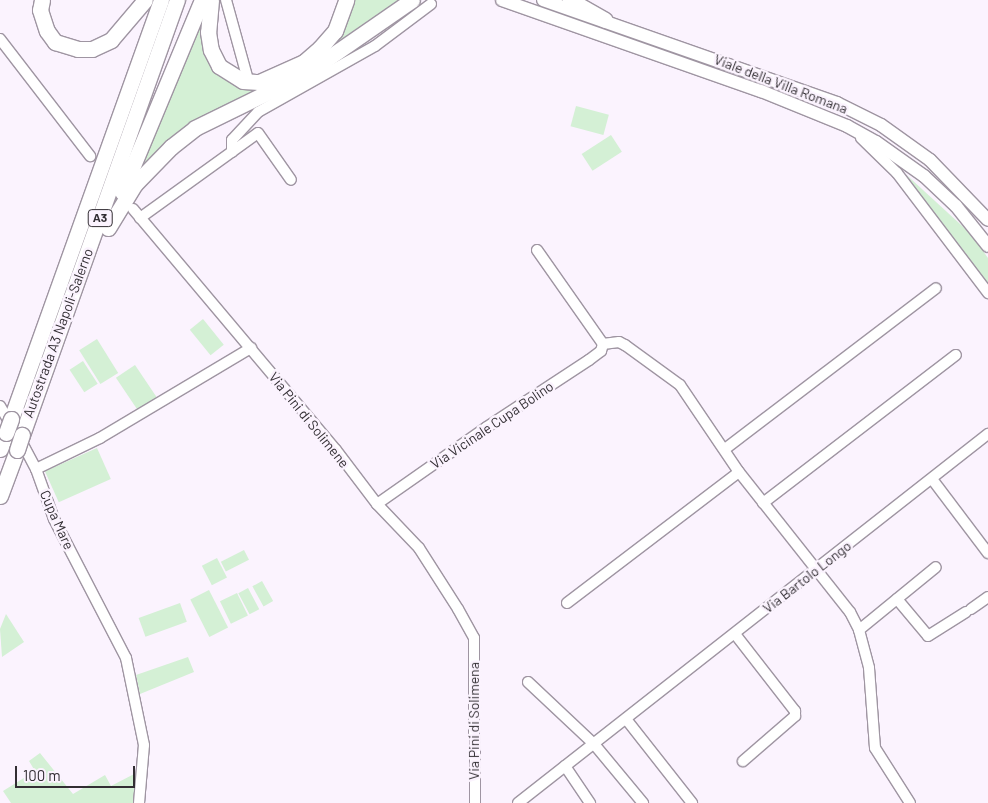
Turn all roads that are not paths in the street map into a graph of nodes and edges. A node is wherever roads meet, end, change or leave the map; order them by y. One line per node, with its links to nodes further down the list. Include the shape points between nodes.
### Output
1 (42, 0): 2 (highway, via 43,22 55,42 67,48 92,49 111,40)
2 (145, 0)
3 (161, 0): 38 (highway, Autostrada A3 Napoli-Salerno / A3)
4 (178, 0): 31 (highway, Autostrada A3 Napoli-Salerno / A3)
5 (202, 0): 26 (highway)
6 (211, 0): 8 (highway, via 208,32 211,50 219,66 243,81 259,82 281,75 320,48 335,31)
7 (226, 0): 16 (street)
8 (346, 0)
9 (412, 0): 26 (highway, via 305,74 195,128 135,184)
10 (502, 0): 17 (main road, Viale della Villa Romana)
11 (543, 0): 14 (main road, Viale della Villa Romana)
12 (570, 0): 14 (highway)
13 (431, 4): 18 (street, via 375,46 257,109 232,140)
14 (605, 20): 21 (main road, Viale della Villa Romana, via 837,103 872,121 930,160)
15 (0, 39): 19 (street)
16 (247, 76)
17 (847, 126): 27 (main road, Viale della Villa Romana, via 924,176 956,206); 30 (street, Viale della Villa Romana, via 897,173)
18 (232, 152): 20 (street, via 258,133); 24 (street)
19 (90, 156)
20 (291, 180)
21 (974, 204): 23 (street); 25 (main road, Viale della Villa Romana)
22 (133, 209): 24 (street, Via Pini di Solimene)
23 (988, 213)
24 (140, 218): 33 (street, Via Pini di Solimene)
25 (988, 220)
26 (108, 228): 31 (highway)
27 (988, 246)
28 (537, 250): 32 (street)
29 (931, 289): 37 (street)
30 (988, 293)
31 (59, 332): 42 (highway, Autostrada A3 Napoli-Salerno / A3, bridge)
32 (603, 344): 37 (street, via 625,345 680,385); 44 (street, Via Vicinale Cupa Bolino, via 601,351)
33 (251, 348): 39 (street, via 100,438); 44 (street, Via Pini di Solimene)
34 (956, 355): 43 (street)
35 (0, 406): 39 (street, Cupa Mare)
36 (988, 434): 41 (street, Via Bartolo Longo)
37 (723, 447): 40 (street)
38 (0, 449)
39 (36, 469): 59 (street, Cupa Mare, via 54,519 126,658 144,746)
40 (740, 472): 43 (street); 50 (street)
41 (932, 479): 45 (street); 47 (street, Via Bartolo Longo)
42 (0, 496)
43 (763, 503): 47 (street)
44 (377, 504): 53 (street, Via Pini di Solimene, via 419,548)
45 (988, 553)
46 (936, 567): 49 (street)
47 (817, 569): 51 (street, via 842,600); 52 (street, Via Bartolo Longo)
48 (988, 597): 49 (street, via 928,636)
49 (897, 599): 51 (street)
50 (567, 604)
51 (859, 630): 65 (street, via 869,668 875,748)
52 (736, 634): 55 (street, Via Bartolo Longo); 57 (street, via 795,711 795,716)
53 (474, 638): 60 (street, Via Pini di Solimena)
54 (528, 682): 56 (street)
55 (626, 719): 56 (street, Via Bartolo Longo); 64 (street)
56 (594, 744): 58 (street, Via Bartolo Longo); 63 (street)
57 (743, 761)
58 (566, 766): 61 (street, Via Bartolo Longo); 62 (street)
59 (139, 803)
60 (475, 803)
61 (518, 803)
62 (590, 803)
63 (643, 803)
64 (692, 803)
65 (910, 803)

